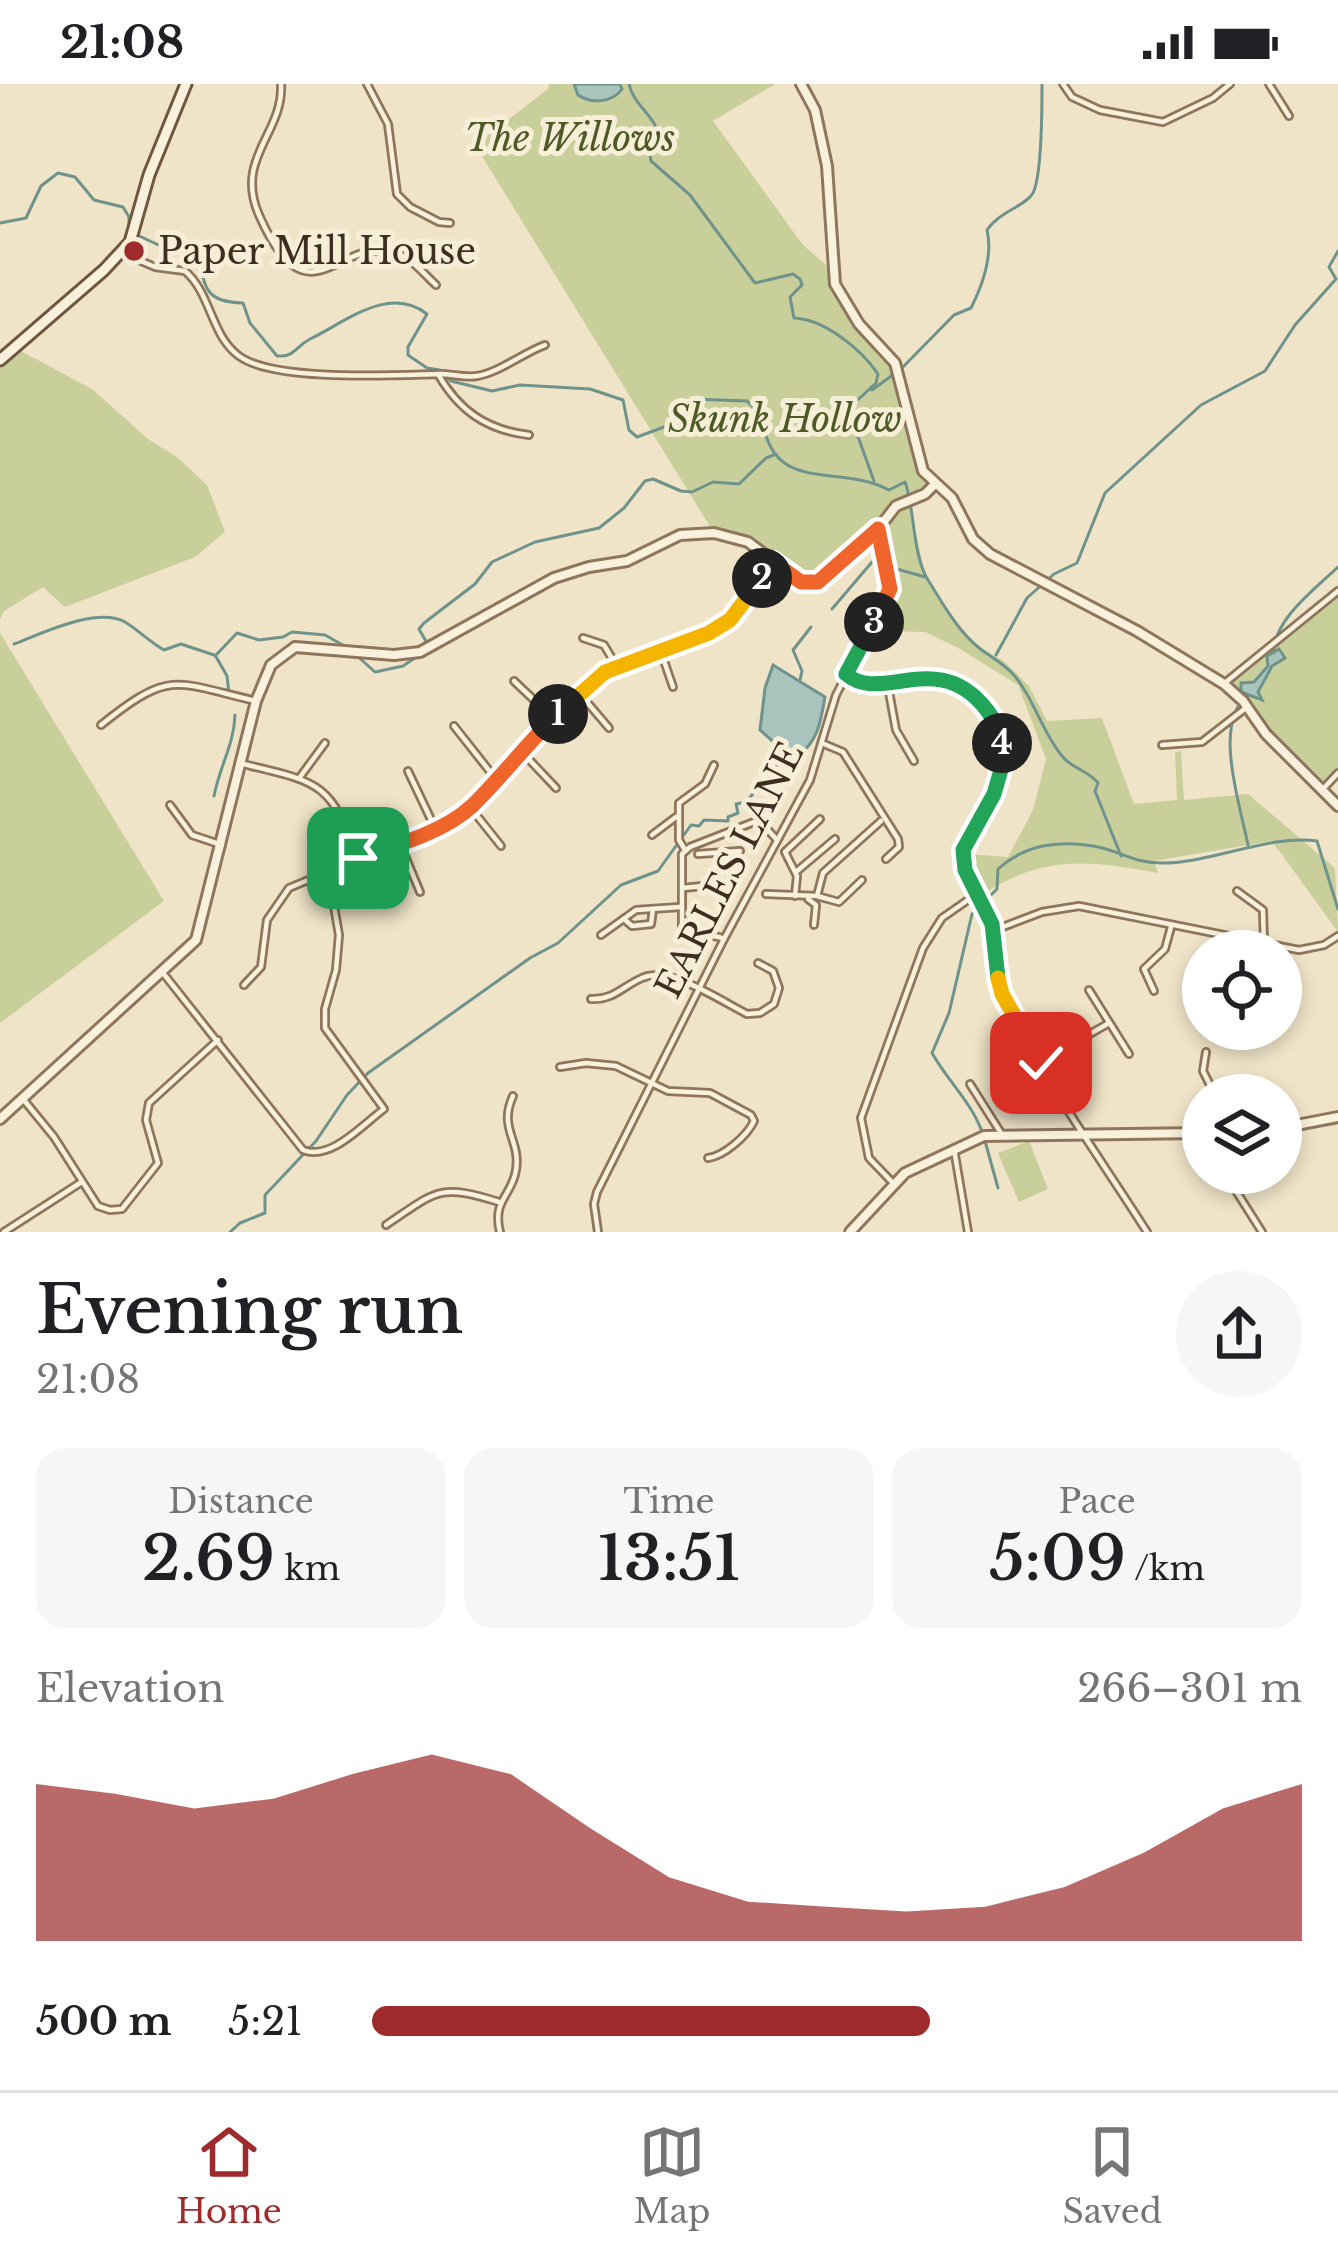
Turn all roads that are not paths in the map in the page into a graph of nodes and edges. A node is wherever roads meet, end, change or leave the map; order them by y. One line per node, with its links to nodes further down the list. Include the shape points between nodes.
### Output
1 (186, 84): 10 (main road)
2 (281, 84): 11 (street, via 251,184 276,248 317,272 392,252)
3 (367, 84): 9 (street, via 388,124 398,196)
4 (800, 84): 16 (street, via 826,166 835,284 895,363 920,464)
5 (1063, 84): 6 (street, via 1100,110 1163,122)
6 (1231, 84)
7 (1269, 84): 8 (street)
8 (1289, 116)
9 (450, 223)
10 (122, 253): 13 (main road); 14 (street, via 191,275 244,360 372,377)
11 (436, 285)
12 (545, 345): 14 (street, via 479,376)
13 (0, 361)
14 (440, 374): 15 (street, via 478,419)
15 (529, 435)
16 (935, 484): 17 (street, via 896,506); 26 (street, via 984,550)
17 (878, 529): 18 (street, via 818,582 801,582); 23 (street, EARLES LANE, via 890,589)
18 (773, 562): 21 (street, via 730,620); 29 (street, via 748,542 680,535 626,561 554,578 419,652 296,647 271,664)
19 (1338, 591): 26 (street)
20 (583, 638): 22 (street, via 604,645)
21 (661, 652): 22 (street); 27 (street)
22 (617, 667): 28 (street)
23 (846, 674): 25 (street, via 862,684); 36 (street, EARLES LANE)
24 (514, 681): 31 (street)
25 (887, 681): 39 (street, via 896,730); 77 (street, via 947,680 968,690 1001,734 994,794 963,850)
26 (1224, 683): 30 (street)
27 (673, 687)
28 (580, 694): 31 (street); 34 (street)
29 (256, 701): 32 (street, via 171,683 146,691); 40 (street)
30 (1247, 707): 37 (street, via 1202,742); 47 (street)
31 (554, 718): 38 (street)
32 (101, 725)
33 (454, 726): 45 (street)
34 (609, 728)
35 (325, 743): 44 (street)
36 (824, 744): 53 (street, via 843,752); 54 (street, EARLES LANE)
37 (1162, 745)
38 (522, 752): 45 (street); 46 (street)
39 (914, 761)
40 (243, 764): 44 (street); 62 (street)
41 (714, 765): 51 (street, via 706,784 679,803)
42 (408, 771): 55 (street)
43 (1338, 773): 47 (street)
44 (300, 777): 68 (street, via 335,802)
45 (495, 778): 50 (street)
46 (556, 788)
47 (1323, 788): 49 (street)
48 (170, 805): 62 (street, via 192,835)
49 (1338, 806)
50 (470, 807): 55 (street); 63 (street)
51 (678, 817): 56 (street); 64 (street)
52 (820, 819): 58 (street)
53 (883, 819): 69 (street, via 900,845); 79 (street, via 823,873)
54 (787, 823): 58 (street); 60 (street, EARLES LANE)
55 (435, 828): 61 (street)
56 (652, 835)
57 (718, 836): 60 (street, via 759,820); 64 (street); 66 (street)
58 (800, 837): 71 (street, via 784,855)
59 (835, 839): 71 (street)
60 (777, 840): 94 (street, EARLES LANE)
61 (400, 844): 68 (street); 76 (street)
62 (222, 845): 97 (street, via 198,936)
63 (501, 846)
64 (686, 850): 74 (street)
65 (740, 851): 66 (street)
66 (719, 853): 67 (street)
67 (698, 854)
68 (358, 858): 70 (street)
69 (886, 859)
70 (328, 869): 98 (street, via 278,901 261,968); 104 (street, via 339,934 326,1028 384,1109 328,1151 303,1150)
71 (796, 872): 80 (street)
72 (862, 880): 79 (street, via 838,902)
73 (732, 883): 74 (street)
74 (683, 888): 82 (street)
75 (1237, 891): 90 (street, via 1263,910)
76 (421, 892)
77 (978, 893): 88 (street); 123 (street, via 942,918 923,947 861,1118 868,1158)
78 (766, 894): 80 (street)
79 (817, 896): 81 (street)
80 (795, 897): 81 (street)
81 (805, 898): 85 (street, via 816,905)
82 (680, 907): 83 (street); 92 (street, via 683,937)
83 (653, 909): 84 (street); 84 (street, via 651,924)
84 (624, 920): 91 (street)
85 (814, 925)
86 (708, 926): 92 (street)
87 (1171, 927): 88 (street, via 1079,906); 89 (street); 101 (street, via 1165,949 1144,969)
88 (994, 930): 107 (street, via 1002,994)
89 (1186, 930)
90 (1264, 930)
91 (601, 935)
92 (709, 936): 94 (street)
93 (1338, 936): 95 (street)
94 (724, 939): 99 (street, EARLES LANE)
95 (1302, 949)
96 (758, 964): 99 (street, via 779,983 768,1010 747,1014)
97 (163, 973): 104 (street); 113 (street)
98 (244, 985)
99 (698, 990): 102 (street, via 655,974); 110 (street, EARLES LANE)
100 (1089, 990): 103 (street)
101 (1154, 991)
102 (591, 999)
103 (1109, 1024): 106 (street); 107 (street)
104 (218, 1040): 122 (street, via 148,1103 159,1159 130,1203 102,1208)
105 (1206, 1052): 109 (street)
106 (1130, 1054)
107 (1041, 1063): 119 (street)
108 (560, 1067): 110 (street, via 601,1063)
109 (1204, 1074)
110 (652, 1083): 121 (street, via 710,1093 751,1115 752,1128); 129 (street, EARLES LANE, via 597,1192)
111 (970, 1084): 117 (street)
112 (514, 1096): 125 (street, via 506,1120 518,1164)
113 (23, 1099): 115 (street); 122 (street)
114 (1338, 1118): 116 (street)
115 (0, 1119)
116 (1302, 1124)
117 (1001, 1133): 119 (street); 120 (street)
118 (1182, 1133): 119 (street)
119 (1085, 1135): 132 (street)
120 (954, 1149): 123 (street); 131 (street)
121 (708, 1158)
122 (81, 1182): 127 (street)
123 (894, 1184): 130 (street)
124 (1239, 1194): 133 (street)
125 (499, 1202): 126 (street, via 440,1190); 128 (street)
126 (386, 1225)
127 (4, 1232)
128 (500, 1232)
129 (598, 1232)
130 (850, 1232)
131 (968, 1232)
132 (1147, 1232)
133 (1262, 1232)

